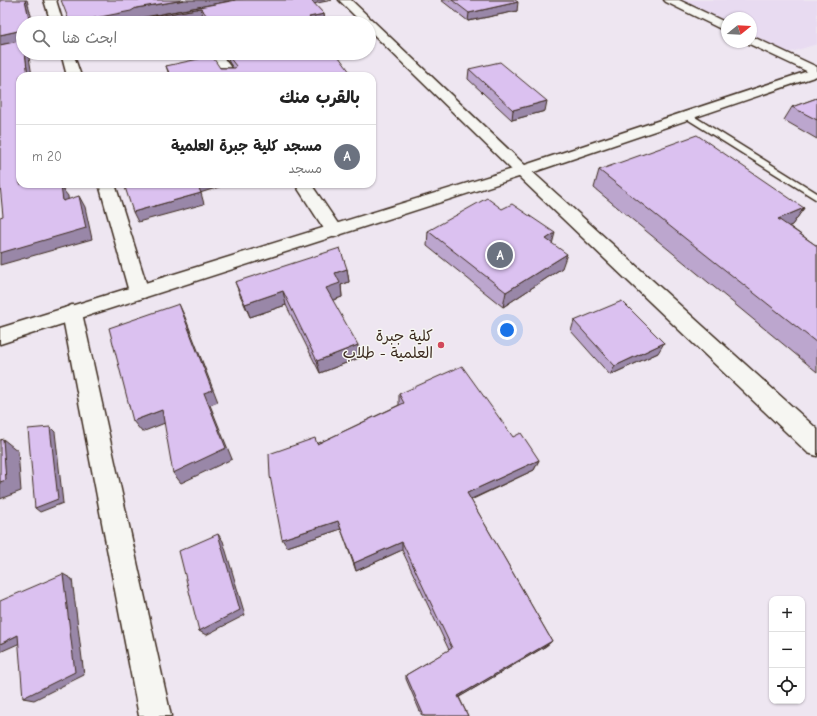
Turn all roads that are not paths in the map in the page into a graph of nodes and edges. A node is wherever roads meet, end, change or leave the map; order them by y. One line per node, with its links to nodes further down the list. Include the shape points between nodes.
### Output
1 (50, 0): 6 (street)
2 (345, 0): 8 (street)
3 (670, 0): 9 (street)
4 (202, 11): 5 (street)
5 (188, 14): 7 (street)
6 (55, 16)
7 (177, 16)
8 (362, 16)
9 (721, 25)
10 (376, 30): 18 (street)
11 (757, 43): 16 (street)
12 (69, 60): 14 (street)
13 (219, 60): 15 (street)
14 (73, 72)
15 (227, 72)
16 (817, 72): 17 (street)
17 (687, 115): 18 (street); 21 (lane)
18 (522, 171): 22 (street); 26 (street)
19 (107, 188): 23 (street)
20 (306, 188): 22 (street)
21 (817, 197)
22 (334, 231): 23 (street)
23 (139, 292): 24 (street)
24 (72, 313): 25 (street); 27 (street)
25 (0, 336)
26 (817, 445)
27 (155, 716)

